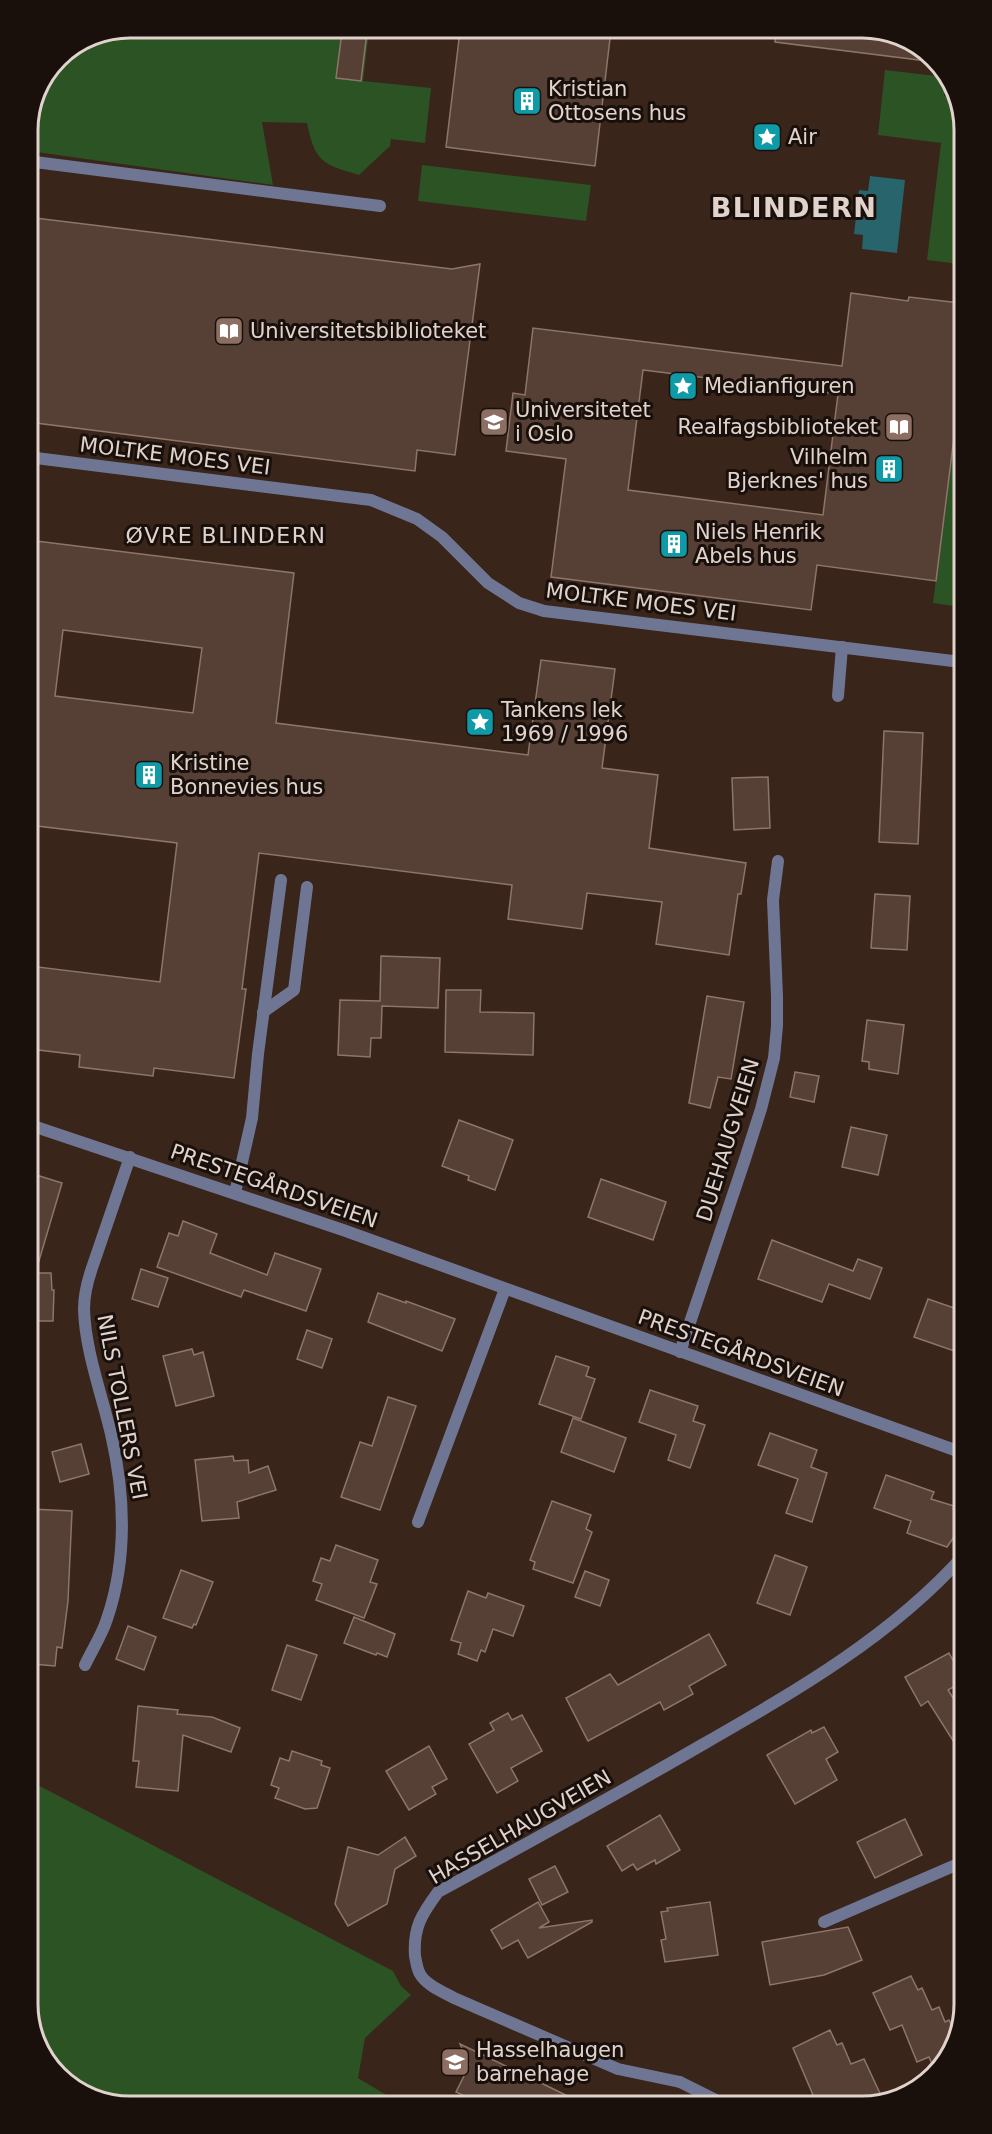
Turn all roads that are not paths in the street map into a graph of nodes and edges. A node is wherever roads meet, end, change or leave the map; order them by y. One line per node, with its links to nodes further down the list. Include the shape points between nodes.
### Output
1 (38, 162): 2 (street)
2 (380, 206)
3 (38, 458): 4 (street, MOLTKE MOES VEI, via 371,500 417,519 442,537 488,583 519,603 544,611)
4 (842, 647): 5 (street, MOLTKE MOES VEI); 6 (street)
5 (954, 661)
6 (838, 696)
7 (778, 861): 15 (street, DUEHAUGVEIEN, via 773,900 777,996 774,1058 752,1139)
8 (281, 880): 10 (street)
9 (307, 887): 10 (street, via 294,990)
10 (264, 1012): 13 (street, via 252,1118)
11 (38, 1128): 12 (street, PRESTEGÅRDSVEIEN)
12 (130, 1157): 13 (street, PRESTEGÅRDSVEIEN); 19 (street, NILS TOLLERS VEI, via 88,1281 84,1308 116,1461 122,1512 114,1595)
13 (235, 1193): 14 (street, PRESTEGÅRDSVEIEN)
14 (505, 1288): 15 (street, PRESTEGÅRDSVEIEN); 17 (street)
15 (680, 1352): 16 (street, PRESTEGÅRDSVEIEN)
16 (954, 1450)
17 (418, 1522)
18 (954, 1565): 22 (street, HASSELHAUGVEIEN, via 891,1624 821,1674 663,1768 438,1892 424,1911 414,1937 416,1959 420,1974 435,1988 618,2069 680,2082)
19 (85, 1665)
20 (954, 1866): 21 (street)
21 (824, 1922)
22 (708, 2096)

